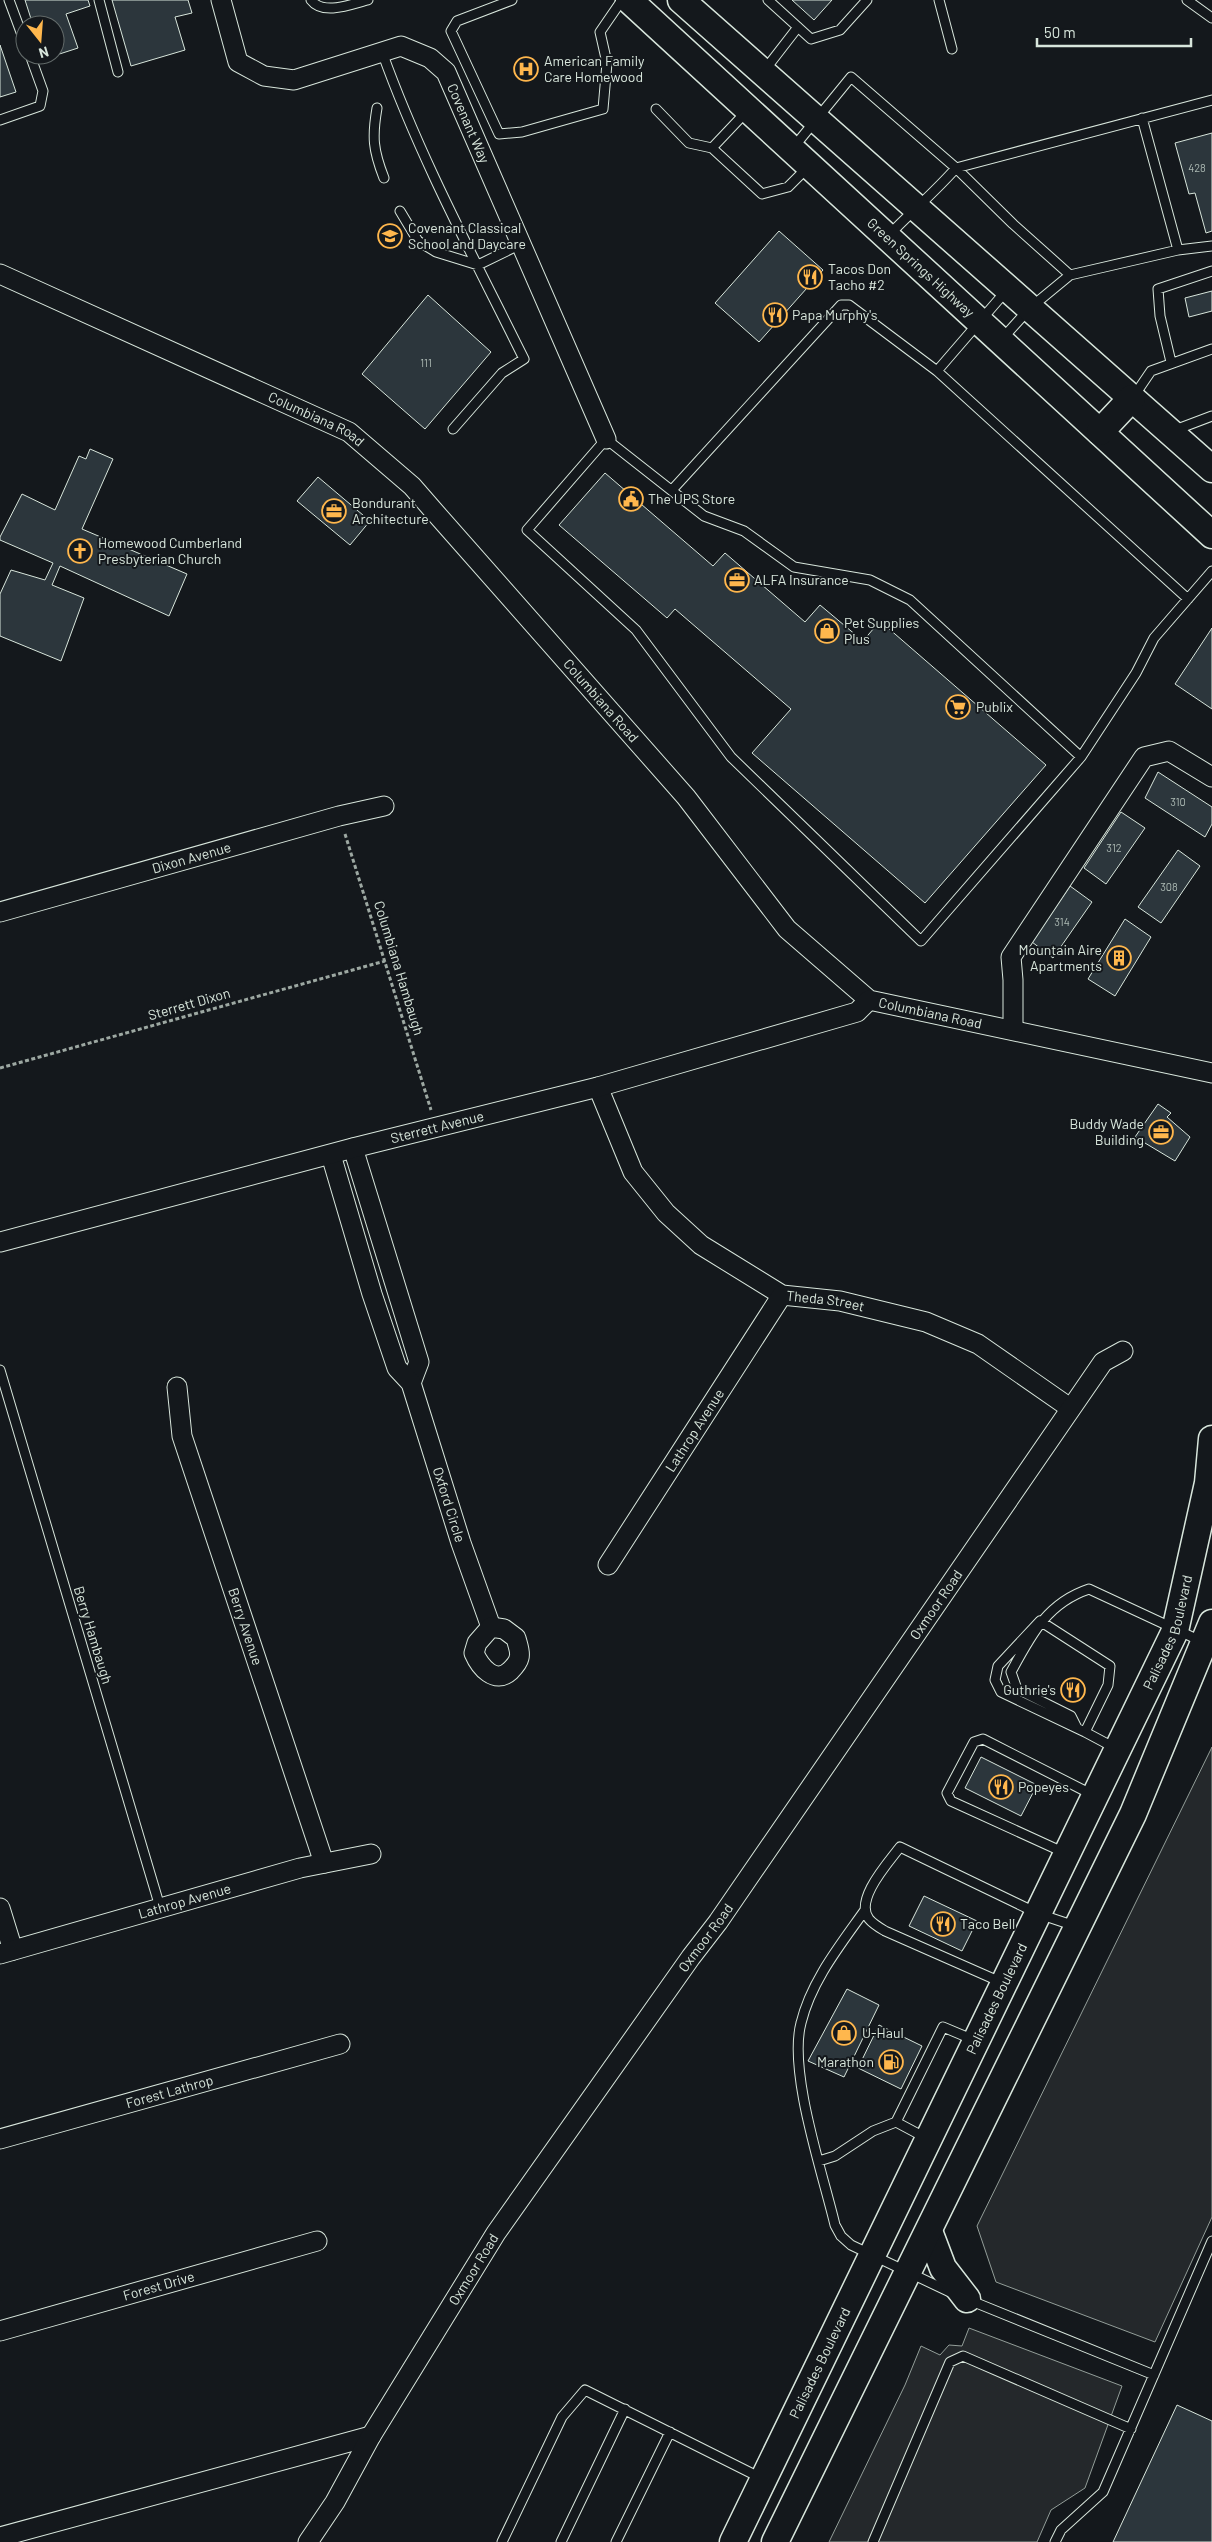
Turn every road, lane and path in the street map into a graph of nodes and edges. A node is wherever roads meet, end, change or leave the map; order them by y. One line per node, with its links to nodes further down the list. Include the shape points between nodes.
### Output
1 (9, 0): 14 (lane)
2 (100, 0): 20 (lane)
3 (221, 0): 18 (street, Covenant Way, via 238,62 264,76 294,80)
4 (311, 0): 5 (lane, via 325,8)
5 (368, 0)
6 (512, 0): 7 (lane, via 457,21 451,31 499,134 522,132 603,109 607,63 600,32)
7 (622, 0)
8 (629, 0): 25 (main road, Green Springs Highway)
9 (681, 0): 21 (main road)
10 (867, 0): 16 (lane, via 840,30 812,39)
11 (939, 0): 17 (lane)
12 (1187, 0): 15 (lane)
13 (774, 2): 16 (lane)
14 (15, 16)
15 (1212, 18)
16 (798, 28): 21 (lane)
17 (952, 49)
18 (382, 52): 36 (street, Covenant Way, via 401,46 430,58 446,72); 39 (lane, via 405,114)
19 (34, 65): 27 (lane, via 43,91 40,106)
20 (118, 72)
21 (763, 72): 28 (main road)
22 (1212, 100): 26 (lane)
23 (377, 108): 32 (lane, via 372,135)
24 (656, 109): 29 (lane, via 688,143)
25 (749, 109): 29 (lane); 30 (main road, Green Springs Highway)
26 (1142, 118): 31 (lane); 38 (lane)
27 (0, 120)
28 (817, 120): 30 (lane); 31 (lane, via 851,77); 33 (main road)
29 (712, 148): 30 (lane, via 762,194 788,187)
30 (801, 157): 35 (main road, Green Springs Highway)
31 (956, 168): 33 (lane); 42 (lane)
32 (384, 178)
33 (916, 207): 35 (lane); 43 (main road)
34 (400, 210): 39 (lane, via 418,241 436,252)
35 (887, 237): 45 (main road, Green Springs Highway)
36 (521, 244): 39 (lane); 55 (street, Covenant Way)
37 (1212, 246): 38 (lane)
38 (1178, 250): 42 (lane)
39 (478, 265): 52 (lane, via 524,359 502,373)
40 (1212, 272): 48 (lane, via 1158,289 1160,316)
41 (0, 274): 67 (street, Columbiana Road, via 349,432 417,492 686,798 787,929)
42 (1070, 275): 44 (lane)
43 (1008, 289): 44 (main road); 45 (lane)
44 (1030, 308): 46 (lane); 50 (main road)
45 (980, 321): 46 (main road, Green Springs Highway); 49 (lane)
46 (1001, 341): 53 (main road, Green Springs Highway)
47 (1212, 349): 48 (lane)
48 (1171, 362): 50 (lane, via 1151,371)
49 (937, 371): 57 (lane, via 849,305 841,305); 60 (lane)
50 (1132, 398): 53 (main road); 54 (main road)
51 (1212, 416): 54 (lane)
52 (454, 429)
53 (1100, 432): 58 (main road, Green Springs Highway)
54 (1170, 432): 56 (main road)
55 (606, 439): 57 (lane); 61 (lane, via 527,530 636,630 731,757 921,941)
56 (1212, 469)
57 (672, 490): 61 (lane, via 704,516 744,531 794,567 870,580 910,600)
58 (1212, 535)
59 (1212, 571): 60 (lane)
60 (1188, 599): 61 (lane, via 1154,638 1136,673)
61 (1081, 757)
62 (1212, 777): 68 (street, via 1169,751 1144,757 1011,957)
63 (384, 806): 64 (street, Dixon Avenue)
64 (339, 816): 65 (street, Dixon Avenue); 66 (path, Columbiana Hambaugh)
65 (0, 912)
66 (384, 961): 69 (path, Sterrett Dixon); 72 (path, Columbiana Hambaugh)
67 (869, 1000): 68 (street, Columbiana Road); 71 (street, Sterrett Avenue, via 857,1012)
68 (1013, 1030): 70 (street, Columbiana Road)
69 (0, 1068)
70 (1212, 1073)
71 (598, 1087): 72 (street, Sterrett Avenue); 78 (street, Theda Street, via 633,1172 666,1213 701,1244)
72 (437, 1127): 73 (street, Sterrett Avenue)
73 (353, 1148): 74 (street, Sterrett Avenue); 76 (street)
74 (331, 1155): 75 (street, Sterrett Avenue); 77 (street, Oxford Circle)
75 (0, 1242)
76 (396, 1287): 77 (street); 81 (street, via 419,1362)
77 (372, 1294): 81 (street, Oxford Circle, via 397,1368)
78 (782, 1295): 83 (street, Theda Street, via 840,1301 926,1322 978,1344); 85 (street, Lathrop Avenue)
79 (1123, 1351): 83 (street, Oxmoor Road, via 1103,1362)
80 (0, 1370): 96 (lane, Berry Hambaugh)
81 (411, 1383): 87 (street, Oxford Circle)
82 (178, 1387): 95 (street, Berry Avenue, via 182,1436)
83 (1070, 1408): 120 (street, Oxmoor Road, via 718,1922 496,2233)
84 (1212, 1439): 88 (main road, Palisades Boulevard, via 1208,1483)
85 (608, 1565)
86 (1040, 1621): 88 (lane, via 1071,1595 1089,1590); 90 (lane, via 1011,1672 1017,1689 1071,1716); 90 (lane, via 1110,1666 1108,1684); 90 (lane, via 998,1666 995,1680 1001,1692)
87 (490, 1627)
88 (1176, 1631): 89 (lane); 91 (main road, Palisades Boulevard)
89 (1209, 1637): 100 (main road, via 1133,1814)
90 (1081, 1730): 91 (lane)
91 (1118, 1749): 92 (main road, Palisades Boulevard)
92 (1095, 1796): 94 (main road, Palisades Boulevard); 94 (lane, via 983,1740 974,1742 947,1793 951,1801)
93 (370, 1854): 95 (street, Lathrop Avenue)
94 (1067, 1854): 99 (main road, Palisades Boulevard)
95 (324, 1863): 96 (street, Lathrop Avenue)
96 (160, 1907): 101 (street, Lathrop Avenue)
97 (0, 1908): 101 (street)
98 (865, 1910): 99 (lane, via 869,1892 900,1848); 102 (lane, via 869,1919 885,1931); 108 (lane, via 822,1975 801,2023 798,2040 800,2077)
99 (1038, 1914): 100 (lane); 102 (main road, Palisades Boulevard)
100 (1078, 1927): 109 (main road)
101 (7, 1952)
102 (1004, 1984): 103 (main road, Palisades Boulevard)
103 (976, 2041): 105 (lane, via 943,2027); 107 (main road, Palisades Boulevard)
104 (340, 2044): 106 (street, Forest Lathrop)
105 (896, 2122): 107 (lane); 108 (lane, via 872,2131 835,2156)
106 (0, 2139)
107 (929, 2140): 112 (main road, Palisades Boulevard)
108 (820, 2161): 112 (lane, via 835,2225 841,2236)
109 (929, 2231): 113 (main road); 114 (main road, via 943,2268)
110 (1212, 2241): 116 (lane)
111 (317, 2242): 115 (street, Forest Drive)
112 (873, 2256): 113 (lane); 122 (main road, Palisades Boulevard)
113 (908, 2272): 114 (lane); 121 (main road)
114 (967, 2299): 116 (lane)
115 (0, 2331)
116 (1154, 2375): 118 (lane)
117 (625, 2409): 119 (lane); 125 (lane, via 584,2390 562,2417); 126 (lane)
118 (1131, 2428): 131 (lane, via 963,2356 950,2362); 132 (lane, via 1103,2492 1060,2530)
119 (670, 2432): 122 (lane); 127 (lane)
120 (371, 2436): 123 (street); 124 (street, Oxmoor Road, via 335,2502)
121 (826, 2441): 129 (main road); 130 (main road)
122 (763, 2479): 128 (main road, Palisades Boulevard)
123 (0, 2537)
124 (308, 2542)
125 (502, 2542)
126 (561, 2542)
127 (616, 2542)
128 (732, 2542)
129 (775, 2542)
130 (796, 2542)
131 (873, 2542)
132 (1055, 2542)

